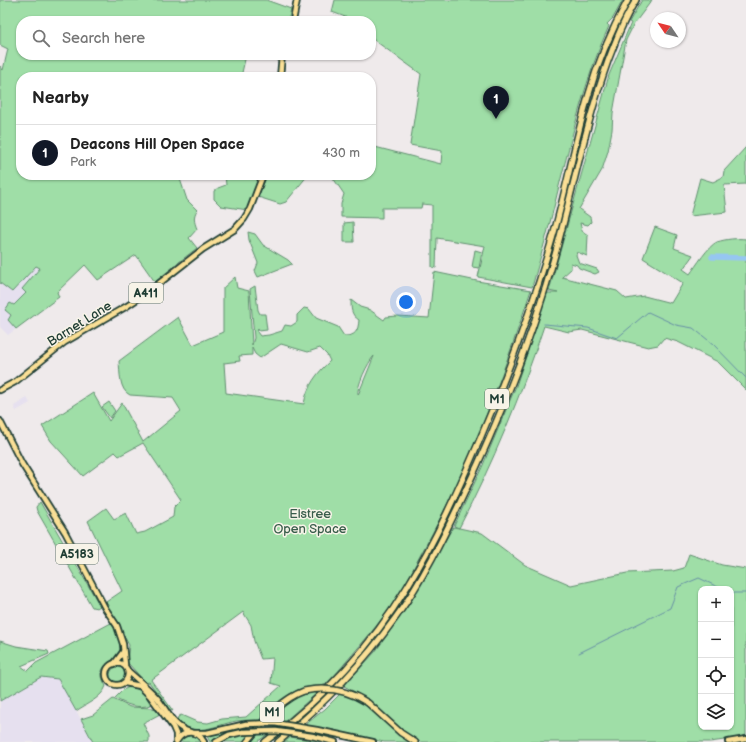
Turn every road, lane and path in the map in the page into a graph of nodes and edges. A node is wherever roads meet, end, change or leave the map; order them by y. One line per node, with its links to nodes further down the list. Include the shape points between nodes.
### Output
1 (296, 0): 4 (main road)
2 (628, 0): 22 (highway, M1, via 606,45 588,96 555,228 514,355 444,521 407,588 369,641 310,705)
3 (636, 0): 23 (highway, M1, via 613,48 592,108 559,241 526,344 491,436 450,523 407,601 372,650 329,698)
4 (294, 16)
5 (282, 60): 6 (main road)
6 (280, 72)
7 (261, 180): 8 (main road, Barnet Lane / A411, via 250,209 235,229 203,248 127,306 65,342)
8 (1, 390)
9 (0, 421): 10 (main road, A5183, via 116,626 122,639)
10 (123, 652): 11 (main road); 12 (main road, A5183)
11 (114, 664): 12 (main road); 14 (main road, via 106,671 107,680 115,686)
12 (125, 665): 13 (main road)
13 (128, 671): 14 (main road); 15 (main road, via 151,692 180,728)
14 (126, 683): 18 (main road, via 140,686 150,696 173,727)
15 (190, 732): 16 (main road); 18 (main road, via 180,736)
16 (196, 733): 19 (main road); 25 (main road, bridge, via 246,724 274,723)
17 (746, 739): 27 (main road)
18 (176, 742)
19 (204, 742)
20 (216, 742): 24 (main road, bridge, via 229,735 252,730 312,736)
21 (247, 742): 26 (highway, M1, bridge, via 291,696 317,689 337,689 352,694)
22 (265, 742)
23 (278, 742)
24 (335, 742)
25 (373, 742)
26 (415, 742)
27 (728, 742)

